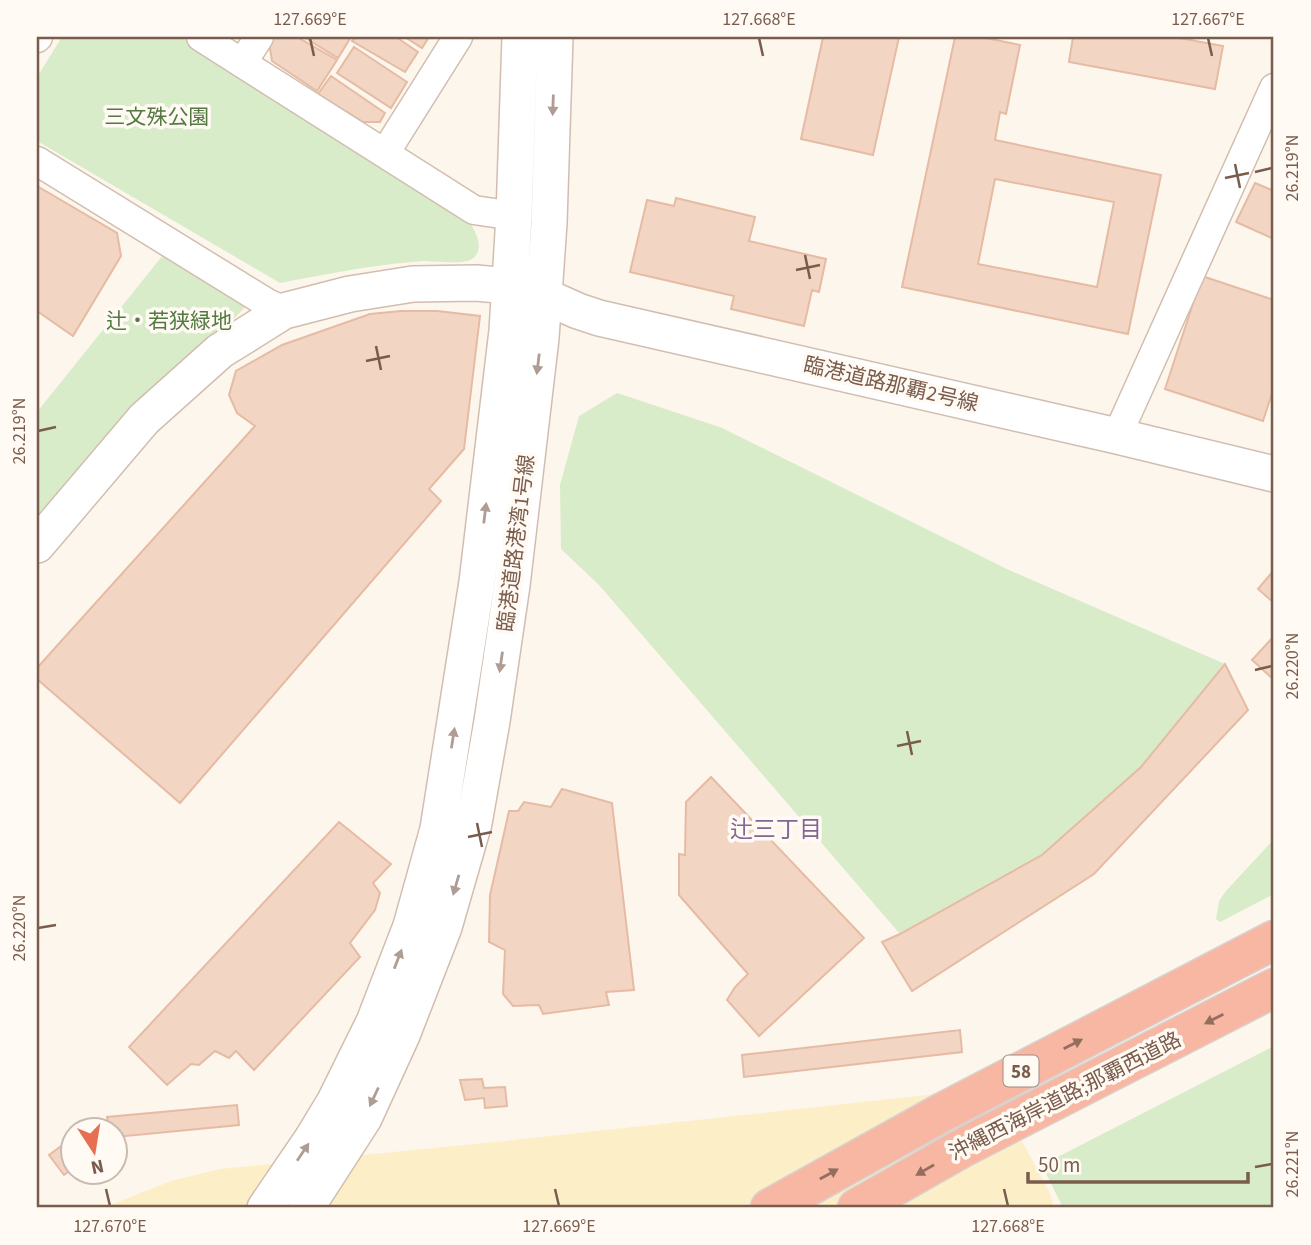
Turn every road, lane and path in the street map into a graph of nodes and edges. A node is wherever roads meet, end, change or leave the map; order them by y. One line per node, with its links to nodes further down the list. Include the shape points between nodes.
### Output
1 (201, 37): 6 (street)
2 (260, 37): 6 (street)
3 (458, 37): 8 (street)
4 (520, 37): 10 (street, 臨港道路港湾1号線)
5 (555, 37): 12 (street, 臨港道路港湾1号線, one-way to 12)
6 (243, 62): 8 (street)
7 (1274, 88): 14 (street)
8 (385, 153): 10 (street, via 474,210)
9 (37, 162): 13 (street)
10 (514, 216): 11 (street, 臨港道路港湾1号線)
11 (510, 286): 12 (street, 臨港道路那覇2号線); 13 (street, 臨港道路那覇2号線, via 413,284); 19 (street, 臨港道路港湾1号線, one-way to 11, via 438,830 478,582)
12 (544, 296): 14 (street, 臨港道路那覇2号線, via 599,318); 19 (street, 臨港道路港湾1号線, one-way to 19, via 512,585 474,823 444,927)
13 (284, 311): 16 (street, 臨港道路那覇2号線, via 220,351 144,419)
14 (1117, 436): 15 (street, 臨港道路那覇2号線)
15 (1274, 474)
16 (37, 545)
17 (1274, 940): 22 (highway, 沖縄西海岸道路;那覇西道路 / 58, one-way to 17, via 943,1112)
18 (1274, 988): 23 (highway, 沖縄西海岸道路;那覇西道路 / 58, one-way to 23, via 964,1147)
19 (388, 1029): 20 (street, one-way to 19); 21 (street, one-way to 21, via 364,1118)
20 (265, 1208)
21 (306, 1208)
22 (770, 1208)
23 (857, 1208)

